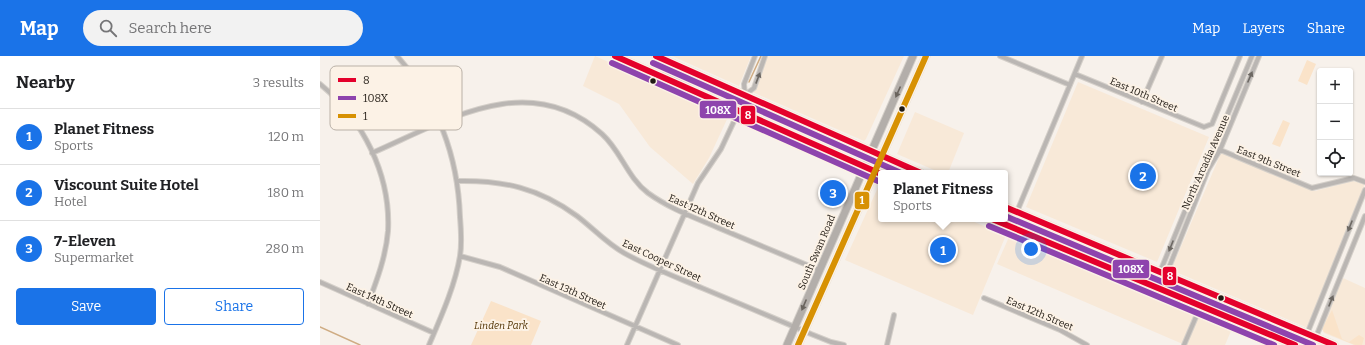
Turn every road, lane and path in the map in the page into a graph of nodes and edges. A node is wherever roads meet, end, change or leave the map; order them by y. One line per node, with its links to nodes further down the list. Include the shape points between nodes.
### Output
1 (397, 56): 16 (street)
2 (615, 56): 18 (main road)
3 (656, 56): 21 (main road)
4 (755, 56): 23 (street, via 744,84)
5 (765, 56): 23 (street, one-way to 5, via 754,88)
6 (913, 56): 34 (main road, South Swan Road, one-way to 34)
7 (926, 56): 36 (main road, South Swan Road)
8 (1000, 56): 20 (street)
9 (1082, 56): 17 (street)
10 (1162, 56): 26 (street)
11 (1240, 56): 26 (street, East 10th Street, via 1212,124 1208,127)
12 (1252, 56): 14 (street, North Arcadia Avenue)
13 (1259, 56): 15 (street, North Arcadia Avenue)
14 (1249, 62): 15 (street); 24 (street, North Arcadia Avenue)
15 (1255, 65): 25 (street, North Arcadia Avenue, one-way to 15)
16 (405, 66)
17 (1075, 74): 20 (street); 26 (street, East 10th Street)
18 (663, 77): 21 (main road, via 671,73 692,81); 27 (main road)
19 (320, 84): 22 (street)
20 (1070, 85): 45 (street)
21 (723, 86): 23 (main road)
22 (330, 92)
23 (745, 95): 27 (street); 34 (main road)
24 (1234, 98): 25 (street); 32 (street, North Arcadia Avenue)
25 (1240, 100): 33 (street, North Arcadia Avenue)
26 (1142, 102)
27 (738, 111): 37 (main road); 46 (street, via 721,149 698,183)
28 (462, 115): 46 (street, East 12th Street, via 484,106 526,102 547,104 570,112 603,134 634,179 646,191)
29 (361, 130): 35 (street)
30 (425, 130): 35 (street, East 12th Street)
31 (444, 130): 41 (street)
32 (1214, 147): 33 (street, East 9th Street); 50 (street, North Arcadia Avenue)
33 (1220, 150): 42 (street, East 9th Street, via 1312,188 1354,178); 51 (street, North Arcadia Avenue, via 1208,170)
34 (871, 152): 36 (main road); 37 (main road, South Swan Road)
35 (372, 153): 61 (street, via 382,180 388,231 379,276)
36 (882, 156): 38 (main road, South Swan Road); 39 (main road)
37 (864, 167): 40 (main road); 56 (main road, South Swan Road)
38 (878, 170)
39 (914, 170)
40 (878, 172): 67 (main road, South Swan Road)
41 (457, 181): 53 (street); 55 (street, East Cooper Street, via 512,184 542,195 577,216 624,253)
42 (1365, 182)
43 (1365, 190): 69 (street, one-way to 69)
44 (1008, 209): 45 (main road)
45 (1017, 212): 49 (street); 57 (main road)
46 (684, 213): 55 (street); 56 (street, East 12th Street)
47 (1365, 216): 70 (street, one-way to 47)
48 (1000, 222): 49 (main road)
49 (1011, 226): 52 (main road)
50 (1179, 226): 51 (street); 57 (street, North Arcadia Avenue, one-way to 57)
51 (1185, 229): 57 (street, North Arcadia Avenue)
52 (1018, 230): 54 (main road); 63 (street, via 1015,238)
53 (460, 256): 65 (street, East 13th Street, via 500,268); 68 (street)
54 (1098, 263): 57 (main road, via 1117,264 1157,279 1164,278); 62 (main road)
55 (658, 270): 65 (street); 66 (street, East Cooper Street)
56 (819, 270): 66 (main road, South Swan Road, one-way to 66)
57 (1163, 274): 59 (main road)
58 (320, 282): 61 (street, East 14th Street)
59 (1206, 291): 62 (street); 69 (main road)
60 (984, 298): 78 (street, East 12th Street, via 1060,330)
61 (368, 304): 68 (street, East 14th Street)
62 (1200, 306): 63 (street); 81 (main road)
63 (1198, 313): 79 (street); 80 (street)
64 (894, 315): 77 (street)
65 (635, 326): 72 (street); 73 (street, East 13th Street)
66 (795, 327): 67 (street, East Cooper Street); 74 (main road, South Swan Road)
67 (804, 331): 75 (main road, South Swan Road); 76 (street, East Cooper Street)
68 (434, 333): 71 (street)
69 (1307, 334): 70 (main road)
70 (1316, 337): 82 (main road)
71 (429, 345)
72 (627, 345)
73 (678, 345)
74 (787, 345)
75 (798, 345)
76 (844, 345)
77 (887, 345)
78 (1087, 345)
79 (1184, 345)
80 (1272, 345)
81 (1295, 345)
82 (1334, 345)

